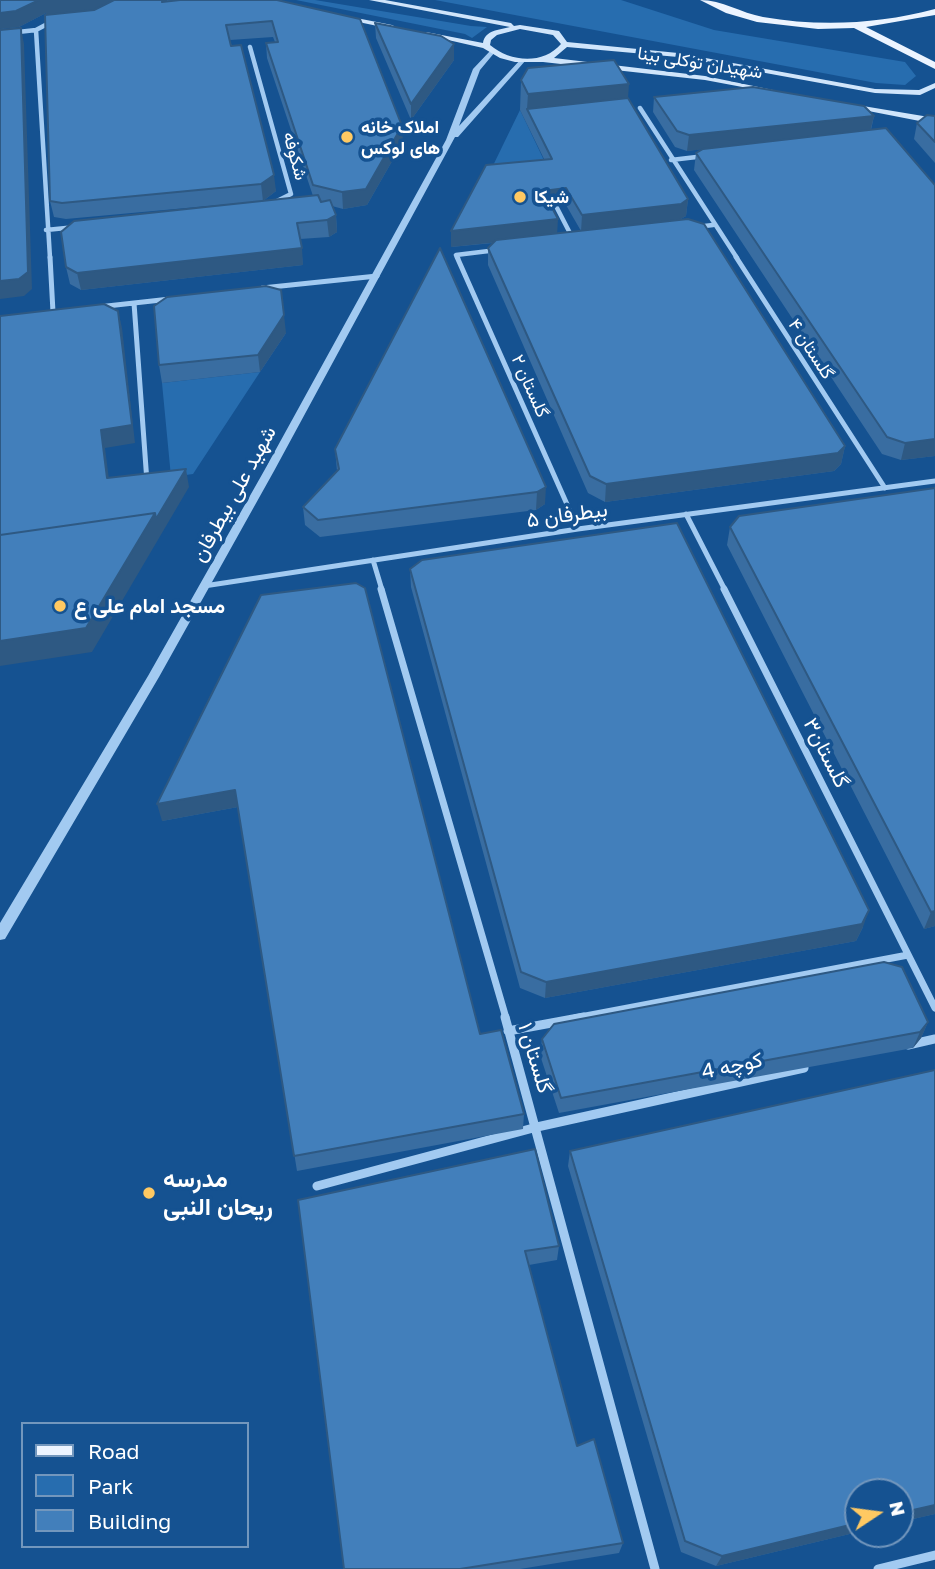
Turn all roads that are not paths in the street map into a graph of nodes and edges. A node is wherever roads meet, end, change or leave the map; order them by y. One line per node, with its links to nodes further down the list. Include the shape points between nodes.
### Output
1 (373, 0): 7 (main road)
2 (698, 0): 3 (main road)
3 (708, 2): 8 (main road, via 754,17 805,26)
4 (935, 12): 8 (main road)
5 (329, 14): 10 (main road)
6 (58, 18): 9 (street)
7 (520, 27): 13 (main road, via 546,29); 15 (main road, via 494,33 487,39)
8 (858, 27): 18 (main road)
9 (36, 30): 12 (street); 32 (street)
10 (408, 30)
11 (421, 33): 15 (main road)
12 (0, 34)
13 (565, 44): 16 (main road); 19 (main road, شهیدان توکلی بینا, via 678,55 875,91 920,93)
14 (250, 47): 27 (street, شکوفه, via 291,194)
15 (489, 49): 17 (main road, شهیدان توکلی بینا); 24 (street, شهید علی بیطرفان)
16 (542, 59): 17 (main road, شهیدان توکلی بینا); 20 (main road, شهیدان توکلی بینا, via 705,78)
17 (523, 60): 24 (street, شهید علی بیطرفان)
18 (935, 66)
19 (935, 85)
20 (785, 93)
21 (838, 103): 23 (main road)
22 (640, 108): 26 (street, گلستان ۴)
23 (935, 121)
24 (450, 140): 35 (street, شهید علی بیطرفان)
25 (712, 155): 26 (street)
26 (671, 160): 30 (street, گلستان ۴)
27 (267, 206)
28 (557, 208): 33 (street, via 574,241)
29 (88, 225): 32 (street)
30 (713, 225): 31 (street); 45 (street, گلستان ۴)
31 (685, 229)
32 (46, 230): 41 (street)
33 (561, 243)
34 (509, 249): 47 (street, گلستان ۲, via 456,255)
35 (377, 276): 36 (street); 49 (street, شهید علی بیطرفان)
36 (253, 289)
37 (174, 299): 38 (street)
38 (134, 303): 39 (street); 44 (street)
39 (94, 307)
40 (66, 310): 41 (street)
41 (53, 312): 42 (street)
42 (40, 313)
43 (935, 481): 45 (street, بیطرفان ۵)
44 (148, 486)
45 (885, 488): 46 (street, بیطرفان ۵)
46 (686, 514): 47 (street, بیطرفان ۵); 51 (street, گلستان۳)
47 (578, 529): 48 (street, بیطرفان ۵)
48 (373, 560): 49 (street, بیطرفان ۵); 53 (street, گلستان ۱)
49 (204, 586): 50 (street, شهید علی بیطرفان)
50 (0, 935)
51 (908, 955): 52 (street, گلستان۳); 53 (street)
52 (935, 1008)
53 (509, 1031): 57 (street, گلستان ۱)
54 (935, 1039): 55 (street)
55 (895, 1048)
56 (816, 1066): 57 (street, کوچه 4)
57 (537, 1127): 58 (street, کوچه 4); 61 (street, گلستان ۱)
58 (317, 1186)
59 (935, 1555): 60 (street)
60 (884, 1568)
61 (655, 1569)

